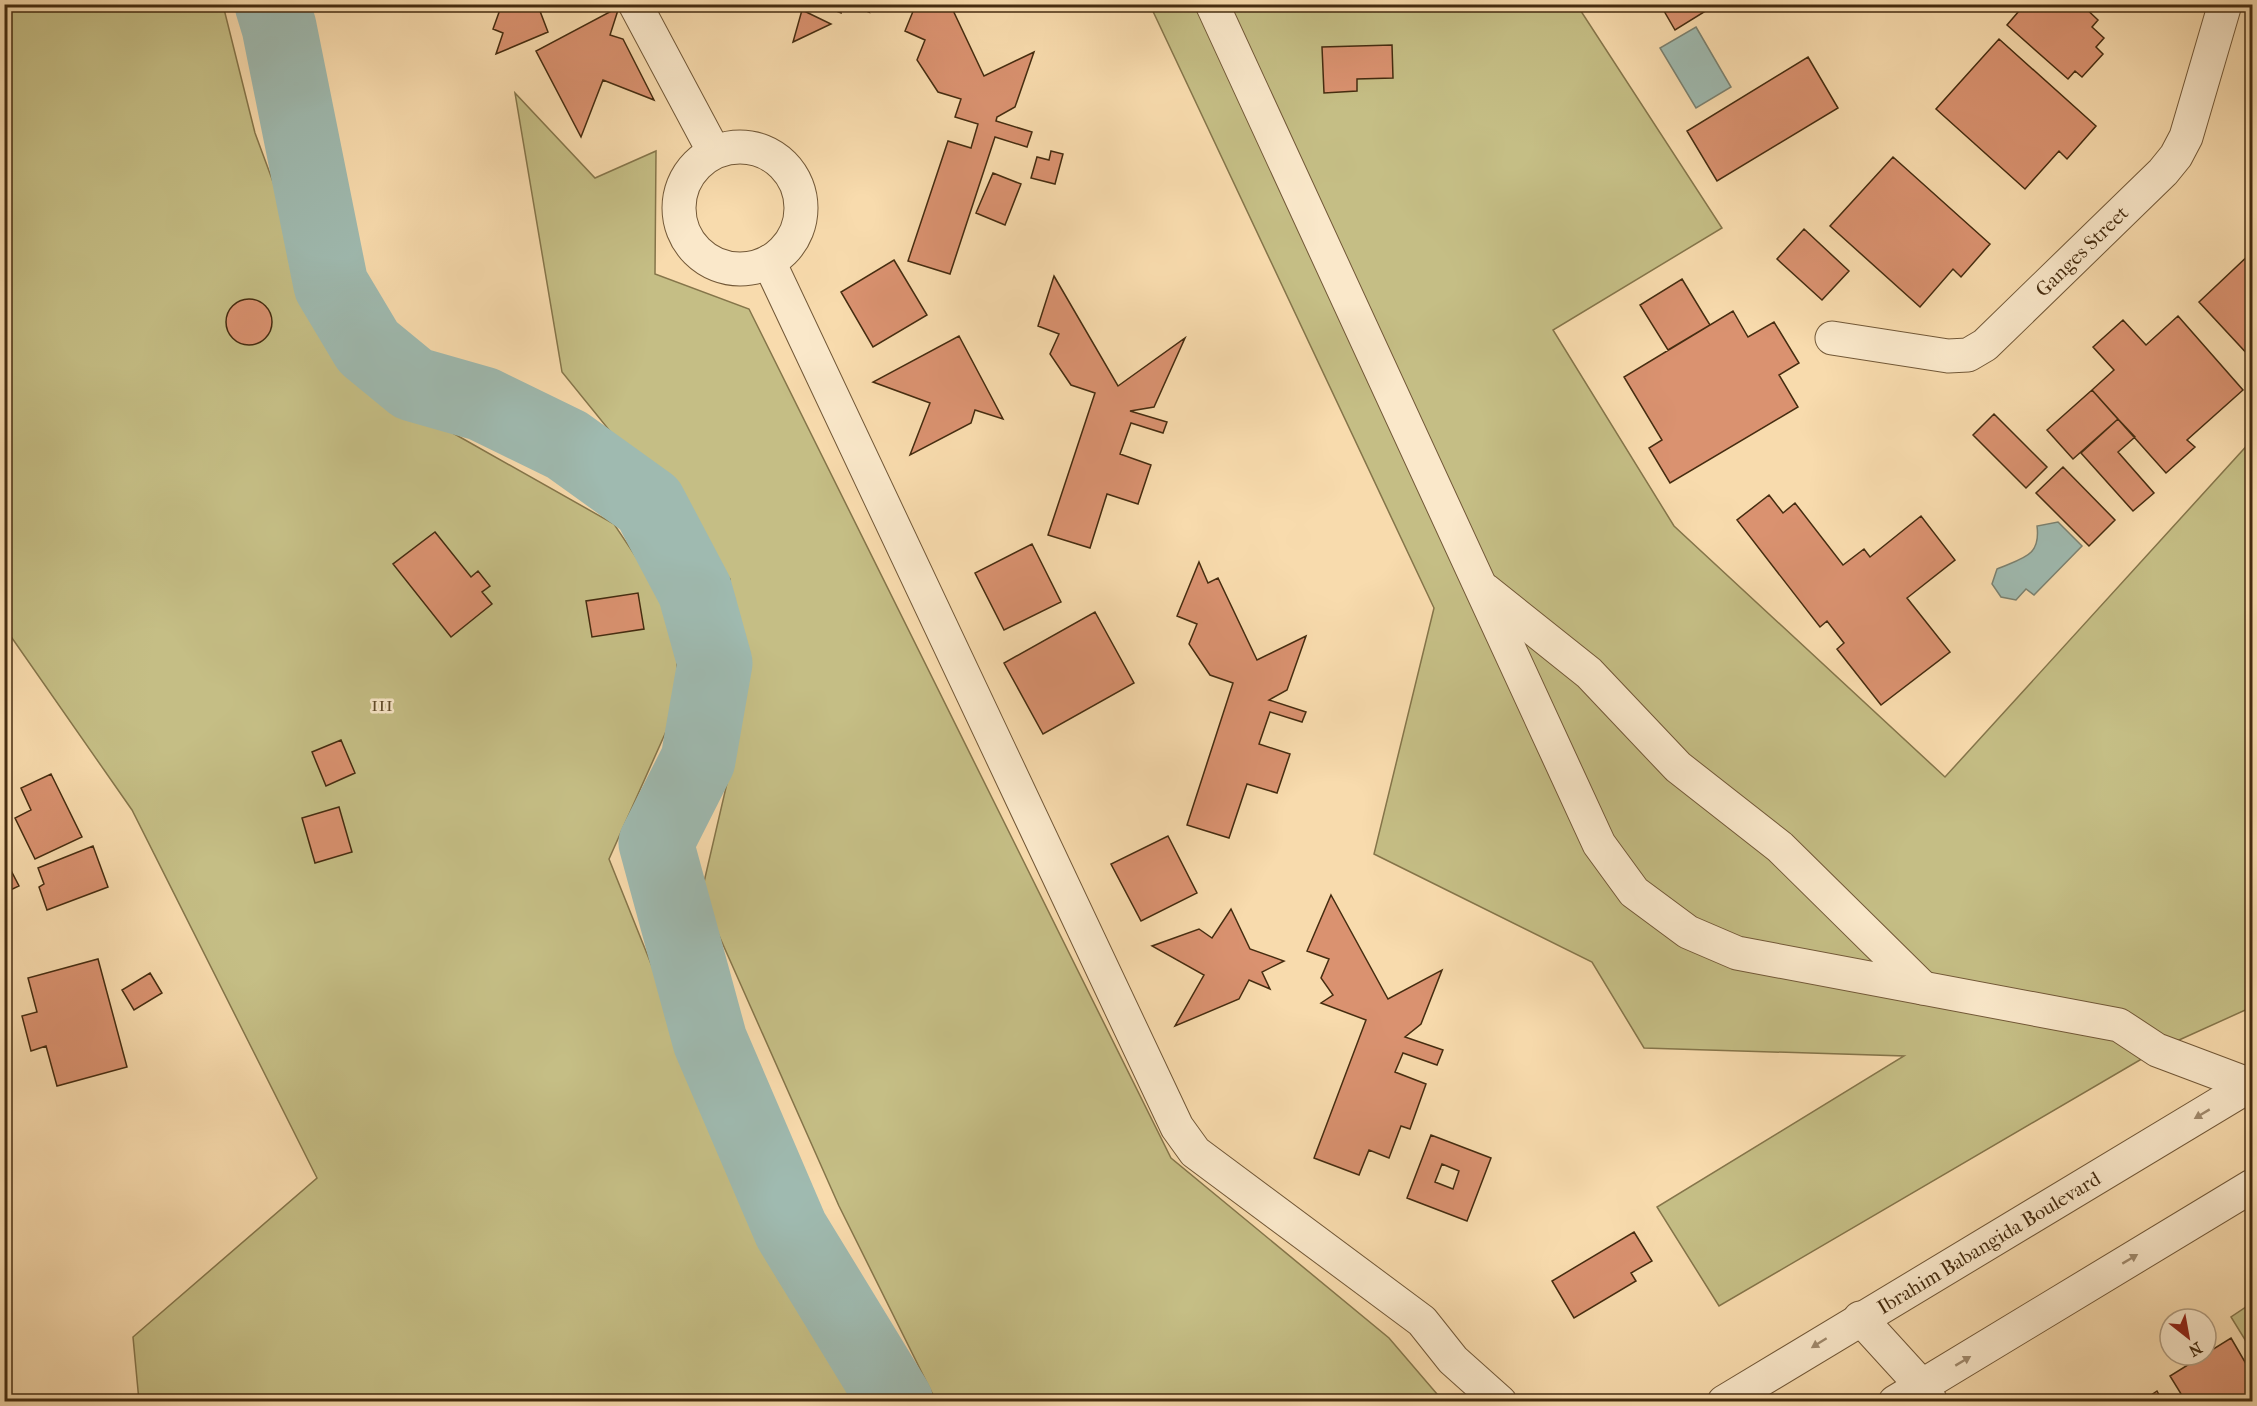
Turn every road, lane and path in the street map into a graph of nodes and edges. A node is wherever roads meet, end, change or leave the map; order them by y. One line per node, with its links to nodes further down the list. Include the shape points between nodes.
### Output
1 (635, 4): 4 (street)
2 (1212, 4): 7 (street)
3 (2224, 4): 6 (street, Ganges Street, via 2186,137 2176,156 1985,345 1968,355 1948,356)
4 (714, 152): 5 (street, via 735,146 756,148 775,156 790,171 800,190 798,232 786,249); 5 (street, via 685,179 678,217 684,236 712,263 731,269 751,269)
5 (769, 262): 13 (street, via 1178,1127 1195,1152 1422,1321 1453,1360)
6 (1832, 338)
7 (1480, 586): 8 (street, via 1588,673 1678,767 1780,847); 8 (street, via 1599,844 1634,892 1688,932 1737,953)
8 (1923, 988): 9 (street, via 2120,1025 2157,1050)
9 (2251, 1085): 11 (street, Ibrahim Babangida Boulevard, one-way to 11)
10 (2253, 1186): 12 (street, one-way to 10)
11 (1860, 1318): 12 (street); 14 (street, Ibrahim Babangida Boulevard, one-way to 14)
12 (1916, 1396)
13 (1500, 1401)
14 (1725, 1401)

